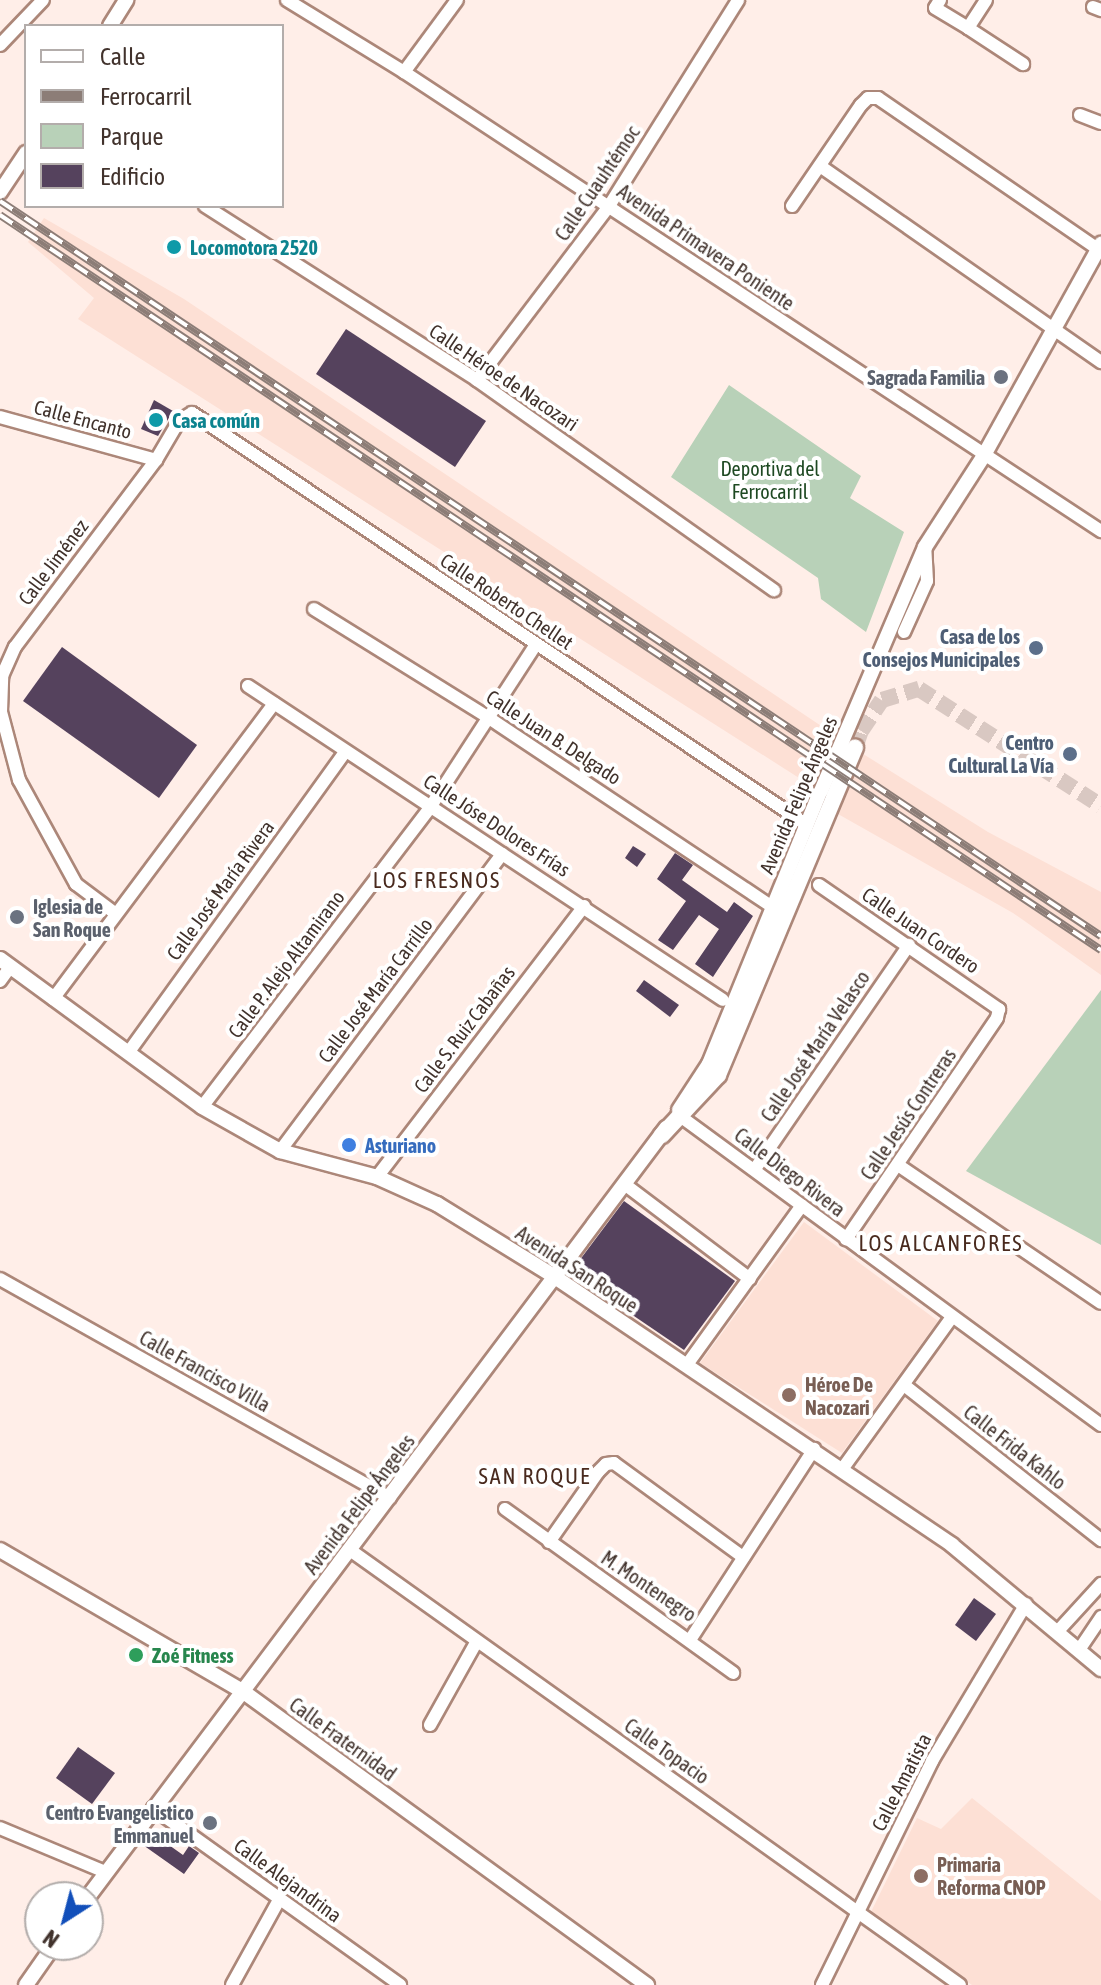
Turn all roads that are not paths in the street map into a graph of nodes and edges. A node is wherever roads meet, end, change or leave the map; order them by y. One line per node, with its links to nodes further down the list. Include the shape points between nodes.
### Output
1 (43, 0): 10 (street)
2 (126, 0): 8 (street)
3 (287, 0): 12 (street, Avenida Primavera Poniente)
4 (457, 0): 12 (street)
5 (738, 0): 18 (street, Calle Cuauhtémoc)
6 (940, 0): 9 (street, via 935,8)
7 (986, 0): 9 (street)
8 (111, 24)
9 (968, 28): 11 (street)
10 (0, 45)
11 (1023, 64)
12 (404, 72): 18 (street, Avenida Primavera Poniente)
13 (1080, 115): 14 (street)
14 (1101, 123)
15 (24, 156): 17 (street)
16 (820, 166): 19 (street); 21 (street, via 861,105 878,98); 22 (street)
17 (0, 192)
18 (609, 206): 24 (street, Calle Cuauhtémoc); 27 (street, Avenida Primavera Poniente)
19 (792, 206)
20 (208, 208): 24 (street, Calle Héroe de Nacozari)
21 (1100, 248): 22 (street, Avenida Felipe Ángeles)
22 (1053, 332): 23 (street); 27 (street, Avenida Felipe Ángeles)
23 (1101, 362)
24 (477, 380): 31 (street, Calle Héroe de Nacozari)
25 (192, 413): 28 (street, Calle Jiménez, via 179,421); 34 (street, Calle Roberto Chellet)
26 (0, 417): 28 (street, Calle Encanto)
27 (983, 457): 29 (street, Avenida Primavera Poniente); 30 (street, Avenida Felipe Ángeles)
28 (156, 460): 35 (street, Calle Jiménez)
29 (1101, 531)
30 (925, 547): 33 (street, via 927,581); 58 (street, Avenida Felipe Ángeles, via 709,1064)
31 (774, 590)
32 (314, 609): 39 (street, Calle Juan B. Delgado)
33 (904, 632)
34 (535, 646): 39 (street, Calle P. Alejo Altamirano); 43 (street, Calle Roberto Chellet)
35 (15, 647): 36 (street); 48 (street, Calle Jiménez, via 2,676 1,712 19,780 76,884)
36 (0, 653)
37 (248, 686): 38 (street, Calle Jóse Dolores Frías)
38 (274, 704): 41 (street, Calle Jóse Dolores Frías); 48 (street)
39 (489, 718): 42 (street, Calle P. Alejo Altamirano); 46 (street, Calle Juan B. Delgado)
40 (855, 748): 57 (main road, Avenida Felipe Ángeles, via 718,1075)
41 (346, 751): 42 (street, Calle Jóse Dolores Frías); 55 (street, Calle José María Rivera)
42 (431, 806): 44 (street, Calle Jóse Dolores Frías); 56 (street, Calle P. Alejo Altamirano)
43 (801, 821)
44 (502, 854): 47 (street, Calle Jóse Dolores Frías); 59 (street, Calle José María Carrillo)
45 (819, 885): 49 (street, Calle Juan Cordero)
46 (768, 904)
47 (584, 906): 53 (street, Calle Jóse Dolores Frías); 62 (street, Calle S. Ruiz Cabañas)
48 (116, 914): 52 (street)
49 (909, 945): 54 (street, Calle Juan Cordero); 61 (street, Calle José María Velasco)
50 (5, 963): 51 (street); 52 (street, Avenida San Roque)
51 (0, 981)
52 (53, 999): 55 (street, Avenida San Roque)
53 (723, 1000)
54 (999, 1009): 60 (street, Calle Jesús Contreras)
55 (128, 1053): 56 (street, Avenida San Roque)
56 (202, 1107): 59 (street, Avenida San Roque)
57 (680, 1116): 58 (main road, Avenida Felipe Ángeles); 61 (street, Calle Diego Rivera)
58 (662, 1135): 63 (street, Avenida Felipe Ángeles)
59 (280, 1151): 62 (street, Avenida San Roque)
60 (898, 1165): 65 (street, Calle Jesús Contreras); 69 (street)
61 (755, 1169): 64 (street, Calle Diego Rivera)
62 (377, 1177): 66 (street, Avenida San Roque, via 437,1204)
63 (627, 1186): 66 (street, Avenida Felipe Ángeles); 68 (street)
64 (802, 1205): 65 (street, Calle Diego Rivera); 68 (street)
65 (846, 1239): 70 (street, Calle Diego Rivera)
66 (555, 1277): 71 (street, Avenida San Roque); 76 (street, Avenida Felipe Ángeles)
67 (0, 1279): 76 (street, Calle Francisco Villa)
68 (750, 1279): 71 (street)
69 (1101, 1303)
70 (952, 1317): 72 (street); 73 (street, Calle Diego Rivera)
71 (686, 1366): 74 (street, Avenida San Roque)
72 (904, 1385): 75 (street); 78 (street, Calle Frida Kahlo)
73 (1101, 1425)
74 (814, 1449): 75 (street, Avenida San Roque); 82 (street, M. Montenegro)
75 (843, 1468): 84 (street, Avenida San Roque)
76 (390, 1498): 81 (street, Avenida Felipe Ángeles)
77 (505, 1509): 79 (street, M. Montenegro)
78 (1101, 1540)
79 (549, 1542): 82 (street, via 606,1464 614,1463); 88 (street, M. Montenegro)
80 (0, 1550): 93 (street, Calle Fraternidad)
81 (350, 1550): 89 (street, Calle Topacio); 93 (street, Avenida Felipe Ángeles)
82 (743, 1557): 88 (street, M. Montenegro)
83 (1101, 1584): 85 (street)
84 (1026, 1604): 87 (street, Avenida San Roque); 100 (street, Calle Amatista, via 932,1761)
85 (1083, 1604): 86 (street); 87 (street)
86 (1101, 1618): 90 (street)
87 (1058, 1631): 90 (street, Avenida San Roque)
88 (690, 1640): 92 (street)
89 (477, 1641): 94 (street); 100 (street, Calle Topacio)
90 (1079, 1650): 91 (street, Avenida San Roque)
91 (1101, 1669)
92 (733, 1673)
93 (241, 1690): 95 (street, Avenida Felipe Ángeles); 105 (street, Calle Fraternidad)
94 (430, 1725)
95 (153, 1808): 97 (street, Avenida Felipe Ángeles); 99 (street, Calle Alejandrina)
96 (0, 1828): 97 (street)
97 (105, 1872): 98 (street, Avenida Felipe Ángeles)
98 (99, 1881)
99 (280, 1898): 103 (street); 104 (street, Calle Alejandrina)
100 (858, 1912): 106 (street, Calle Amatista); 107 (street, Calle Topacio)
101 (43, 1961): 102 (street)
102 (26, 1985)
103 (232, 1985)
104 (400, 1985)
105 (647, 1985)
106 (822, 1985)
107 (960, 1985)

